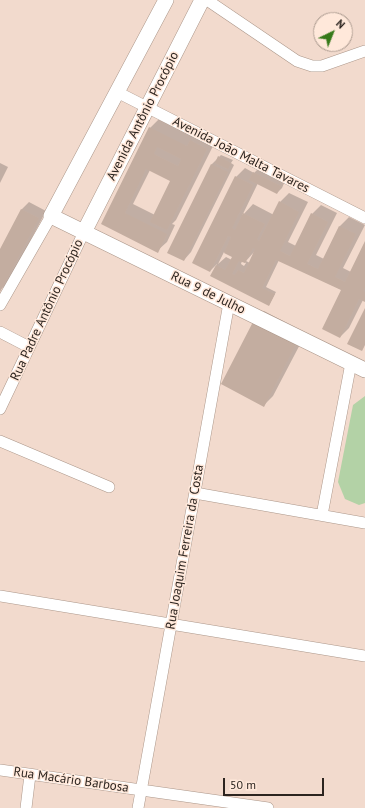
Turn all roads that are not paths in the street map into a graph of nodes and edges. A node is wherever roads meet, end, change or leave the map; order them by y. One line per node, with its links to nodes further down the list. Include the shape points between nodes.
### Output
1 (166, 0): 5 (street)
2 (202, 0): 6 (street, Avenida Antônio Procópio)
3 (207, 0): 4 (street, via 298,61 312,66 322,66)
4 (365, 51)
5 (117, 92): 6 (street, Avenida João Malta Tavares); 7 (street)
6 (147, 107): 8 (street, Avenida João Malta Tavares); 9 (street, Avenida Antônio Procópio)
7 (51, 216): 9 (street, Rua 9 de Julho); 11 (street)
8 (365, 218)
9 (84, 232): 10 (street, Rua 9 de Julho); 13 (street, Rua Padre Antônio Procópio)
10 (229, 303): 14 (street, Rua 9 de Julho); 19 (street, Rua Joaquim Ferreira da Costa)
11 (0, 305)
12 (0, 332): 13 (street)
13 (29, 347): 16 (street, Rua Padre Antônio Procópio)
14 (351, 363): 15 (street, Rua 9 de Julho); 20 (street)
15 (365, 370)
16 (0, 409)
17 (0, 440): 18 (street)
18 (109, 487)
19 (195, 493): 20 (street); 23 (street, Rua Joaquim Ferreira da Costa)
20 (322, 515): 21 (street)
21 (365, 523)
22 (0, 596): 23 (street)
23 (171, 624): 24 (street); 27 (street, Rua Joaquim Ferreira da Costa)
24 (365, 656)
25 (0, 770): 26 (street, Rua Macário Barbosa)
26 (30, 775): 27 (street, Rua Macário Barbosa); 28 (street)
27 (142, 791): 29 (street, Rua Joaquim Ferreira da Costa); 30 (street, Rua Macário Barbosa)
28 (26, 808)
29 (138, 808)
30 (268, 808)

